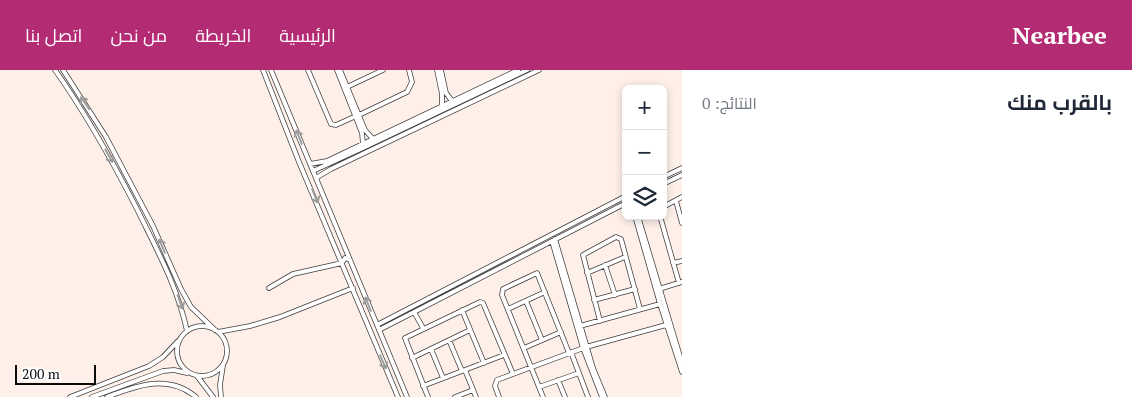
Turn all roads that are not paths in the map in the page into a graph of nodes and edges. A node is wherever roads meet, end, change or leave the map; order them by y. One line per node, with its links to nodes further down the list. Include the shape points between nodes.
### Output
1 (55, 70): 73 (street, one-way to 73, via 116,168 172,282)
2 (63, 70): 76 (street, one-way to 2, via 191,307 106,137)
3 (263, 70): 15 (street)
4 (271, 70): 14 (street)
5 (308, 70): 21 (street, via 331,124 336,125)
6 (338, 70): 13 (street); 21 (street)
7 (382, 70): 13 (street)
8 (409, 70): 21 (street, via 412,82 407,92)
9 (439, 70): 16 (street, via 445,91); 19 (street)
10 (518, 70): 16 (street)
11 (527, 70): 20 (street)
12 (539, 70): 20 (street)
13 (347, 87): 21 (street)
14 (279, 89): 15 (street); 17 (street)
15 (272, 92): 18 (street)
16 (452, 101): 19 (street)
17 (285, 103): 18 (street); 24 (street, one-way to 17)
18 (277, 106): 44 (street, one-way to 44)
19 (442, 106): 22 (street)
20 (441, 114): 26 (street); 29 (street)
21 (357, 115): 22 (street); 23 (street)
22 (373, 139): 23 (street)
23 (363, 144): 24 (street, via 327,161)
24 (310, 164): 26 (street)
25 (682, 168): 27 (street)
26 (312, 171): 29 (street)
27 (667, 175)
28 (682, 175): 30 (street)
29 (316, 178): 43 (street)
30 (667, 182)
31 (622, 198): 36 (street)
32 (682, 198): 33 (street)
33 (676, 201): 35 (street); 41 (street)
34 (622, 205): 37 (street)
35 (667, 205)
36 (606, 206): 37 (street); 46 (street)
37 (609, 212): 42 (street)
38 (637, 220): 58 (street)
39 (637, 220): 63 (street)
40 (661, 220): 51 (street)
41 (682, 223)
42 (554, 240): 50 (street); 71 (street); 83 (street)
43 (343, 245): 44 (street); 47 (street)
44 (336, 248): 49 (street)
45 (626, 257): 52 (street); 53 (street, via 620,239 616,237 584,254); 57 (street)
46 (506, 258): 50 (street); 69 (street)
47 (350, 260): 49 (street, via 344,259); 69 (street, one-way to 47)
48 (682, 261): 51 (street)
49 (342, 263): 55 (street, via 293,274); 56 (street)
50 (509, 263): 67 (street)
51 (673, 263): 54 (street)
52 (605, 265): 53 (street); 60 (street)
53 (587, 273): 61 (street)
54 (680, 283): 58 (street)
55 (268, 288)
56 (353, 288): 76 (street, via 280,317); 82 (street)
57 (635, 289): 60 (street); 65 (street)
58 (659, 289): 91 (street)
59 (545, 292): 62 (street); 64 (street, via 535,272 502,291); 77 (street)
60 (615, 295): 61 (street)
61 (594, 300): 68 (street)
62 (526, 301): 64 (street); 81 (street)
63 (660, 304): 65 (street); 70 (street)
64 (508, 309): 84 (street)
65 (640, 309): 68 (street)
66 (462, 310): 72 (street); 75 (street); 87 (street, via 483,303)
67 (414, 312): 72 (street); 74 (street)
68 (600, 321): 71 (street)
69 (377, 325): 74 (street)
70 (666, 325): 83 (street); 94 (street)
71 (580, 326): 83 (street)
72 (423, 328): 88 (street, via 405,339)
73 (188, 330): 76 (street, via 200,326); 78 (street)
74 (379, 330): 79 (street)
75 (470, 330): 80 (street); 90 (street)
76 (217, 331): 89 (street, via 226,346)
77 (561, 332): 81 (street); 86 (street)
78 (181, 338): 96 (street, via 177,356); 104 (street, via 149,366)
79 (383, 339): 82 (street); 111 (street)
80 (449, 340): 85 (street); 93 (street)
81 (542, 340): 84 (street)
82 (375, 343): 110 (street, one-way to 110)
83 (585, 347): 86 (street); 119 (street)
84 (524, 348): 92 (street)
85 (431, 349): 88 (street); 99 (street)
86 (570, 353): 92 (street); 95 (street)
87 (504, 354): 90 (street); 97 (street)
88 (412, 358): 101 (street)
89 (224, 362): 98 (street, via 213,374); 109 (street)
90 (484, 363): 93 (street)
91 (682, 363)
92 (532, 367): 97 (street); 102 (street)
93 (464, 370): 99 (street); 103 (street)
94 (682, 372)
95 (579, 373): 100 (street); 118 (street)
96 (190, 374): 98 (street); 105 (street, via 162,371)
97 (512, 374): 115 (street, via 496,381 494,386)
98 (197, 376): 108 (street)
99 (443, 378): 101 (street)
100 (558, 380): 102 (street); 117 (street)
101 (423, 386): 112 (street)
102 (538, 387): 116 (street)
103 (473, 390): 113 (street); 114 (street)
104 (70, 397)
105 (92, 397)
106 (107, 397): 107 (street, via 152,383 171,384)
107 (196, 397)
108 (213, 397)
109 (221, 397)
110 (398, 397)
111 (407, 397)
112 (428, 397)
113 (455, 397)
114 (476, 397)
115 (499, 397)
116 (543, 397)
117 (565, 397)
118 (588, 397)
119 (603, 397)

